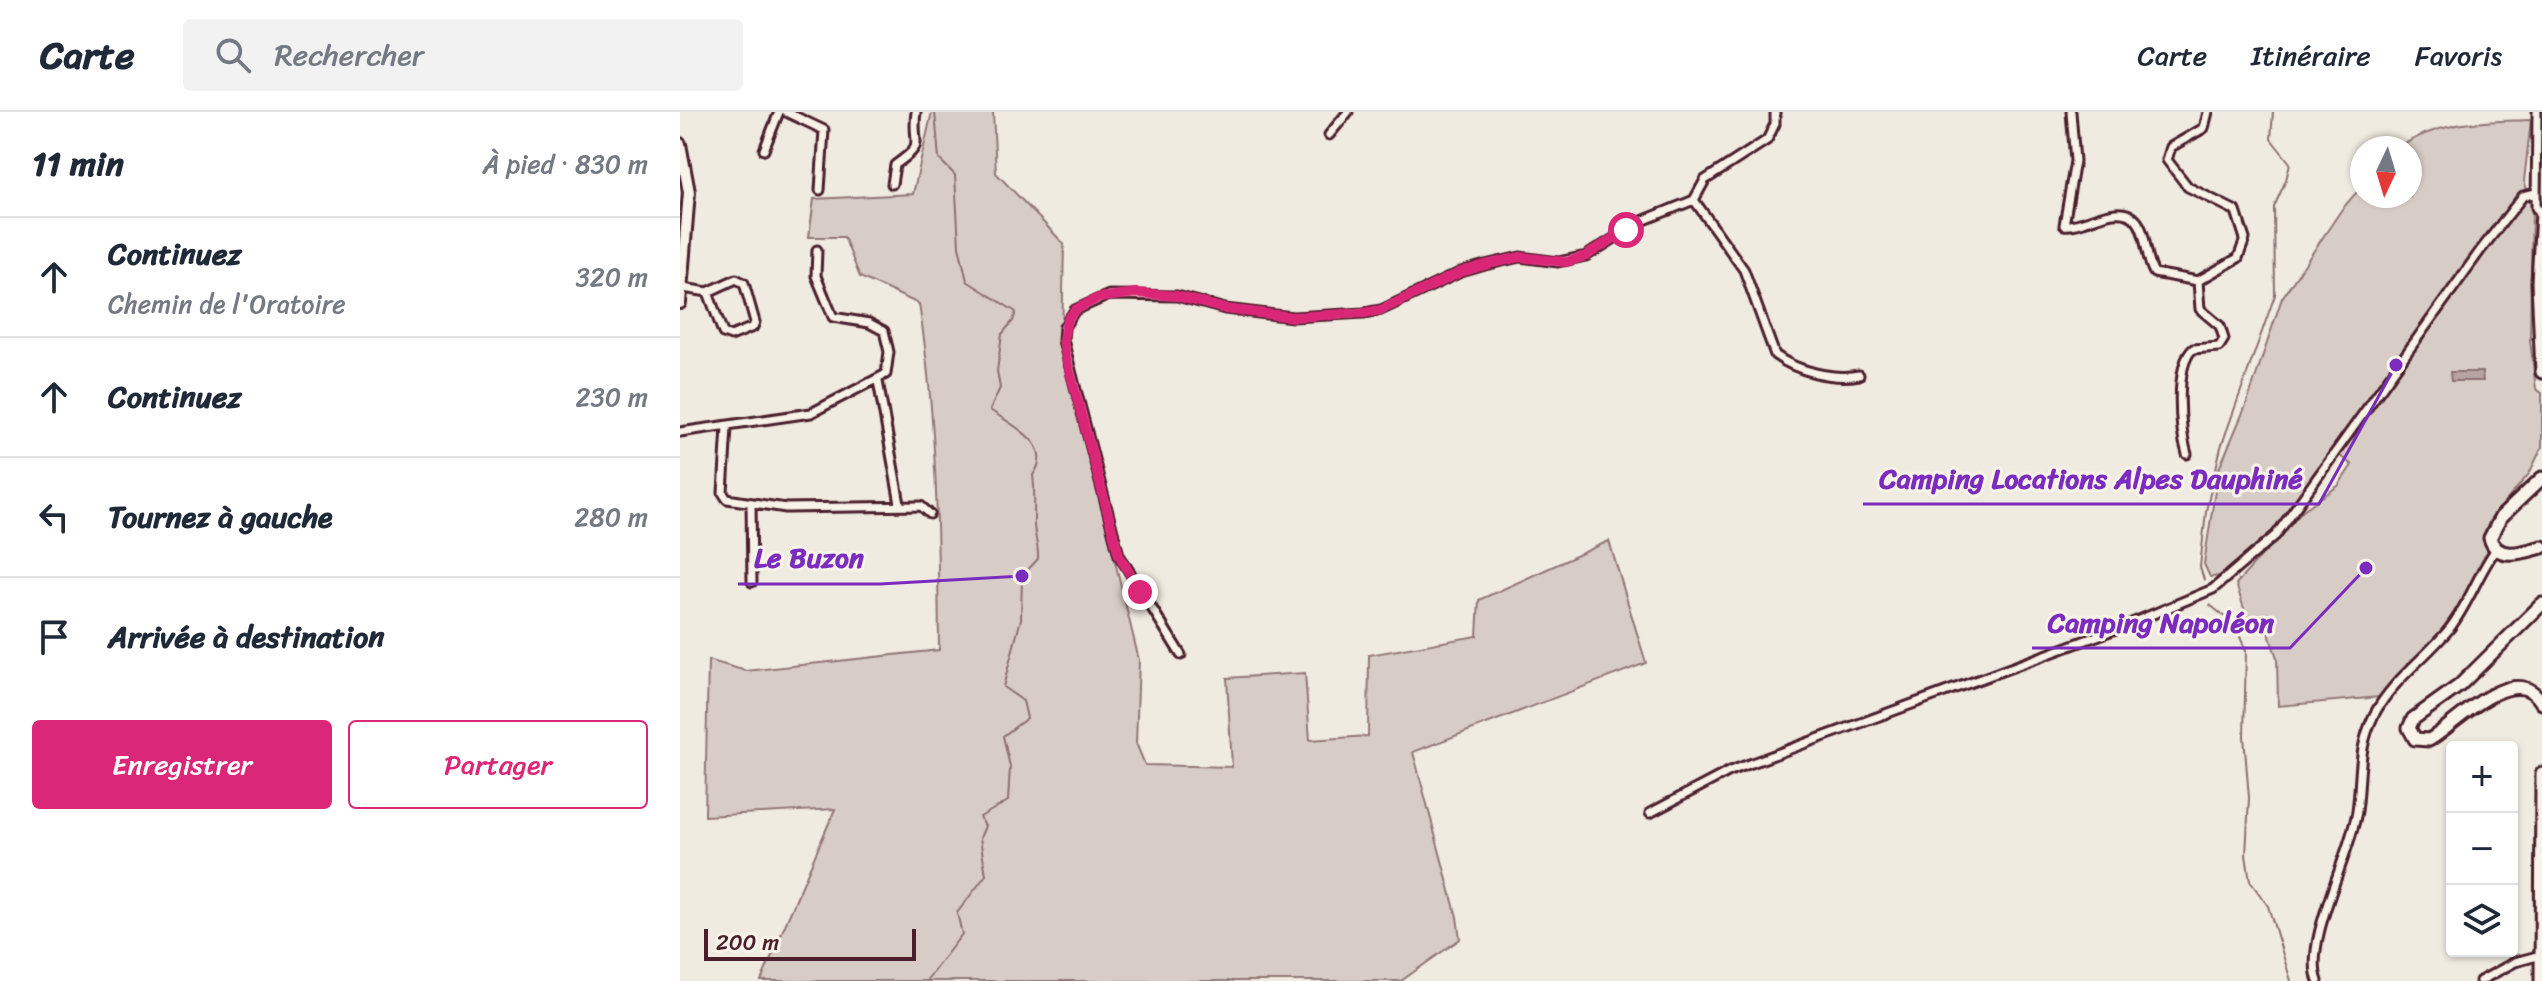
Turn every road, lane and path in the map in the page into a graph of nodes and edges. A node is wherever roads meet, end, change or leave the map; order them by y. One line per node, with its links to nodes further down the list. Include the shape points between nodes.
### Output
1 (779, 112): 11 (street)
2 (786, 112): 13 (street, via 824,130)
3 (916, 112): 12 (street, via 917,147 895,165)
4 (1348, 112): 9 (street)
5 (1775, 112): 15 (street, via 1767,140 1705,180)
6 (2071, 112): 18 (street, via 2075,161 2064,225 2127,214 2138,222 2154,273)
7 (2208, 112): 18 (street, via 2204,128 2171,147 2167,160 2188,187 2236,211 2245,239 2238,258)
8 (2537, 112): 14 (street)
9 (1329, 135)
10 (680, 144): 19 (street, via 689,192)
11 (764, 150)
12 (892, 184)
13 (820, 190)
14 (2536, 193): 16 (street, via 2536,208); 39 (street, via 2523,196 2481,249 2276,535 2213,589 1730,771)
15 (1694, 200): 23 (street, via 1744,270 1775,355 1821,374); 36 (street, via 1642,221 1586,256 1566,262 1520,257 1461,272 1381,310 1293,317 1136,293 1109,295 1075,310 1064,327 1066,357 1119,555)
16 (2542, 213): 22 (main road)
17 (817, 250): 24 (street, via 816,276 833,317 879,326 887,337 888,368)
18 (2198, 281): 27 (street, via 2200,309 2220,326 2224,339 2214,349 2193,349 2185,361 2179,424)
19 (682, 282): 20 (street); 21 (street)
20 (708, 292): 20 (street, via 723,333 731,336 753,327 744,283 736,279)
21 (680, 303)
22 (2542, 372)
23 (1859, 375)
24 (878, 381): 25 (street, via 811,413); 30 (street)
25 (727, 427): 26 (street); 29 (street, via 723,493 727,499)
26 (680, 432)
27 (2187, 454)
28 (2542, 478): 33 (main road, via 2492,529)
29 (751, 503): 30 (street, via 786,508); 34 (street)
30 (900, 504): 31 (street, via 921,506)
31 (930, 514)
32 (2542, 547): 33 (main road, via 2511,554)
33 (2496, 549): 41 (street, via 2466,606 2387,694 2369,727 2358,768 2354,824 2322,918)
34 (752, 582)
35 (2542, 604): 37 (main road, via 2472,674 2418,714 2410,732 2415,739 2429,740 2466,710 2511,689 2530,691)
36 (1181, 655)
37 (2542, 703)
38 (2542, 774): 40 (main road)
39 (1650, 813)
40 (2541, 955): 42 (street); 43 (main road)
41 (2318, 981)
42 (2480, 981)
43 (2541, 981)

